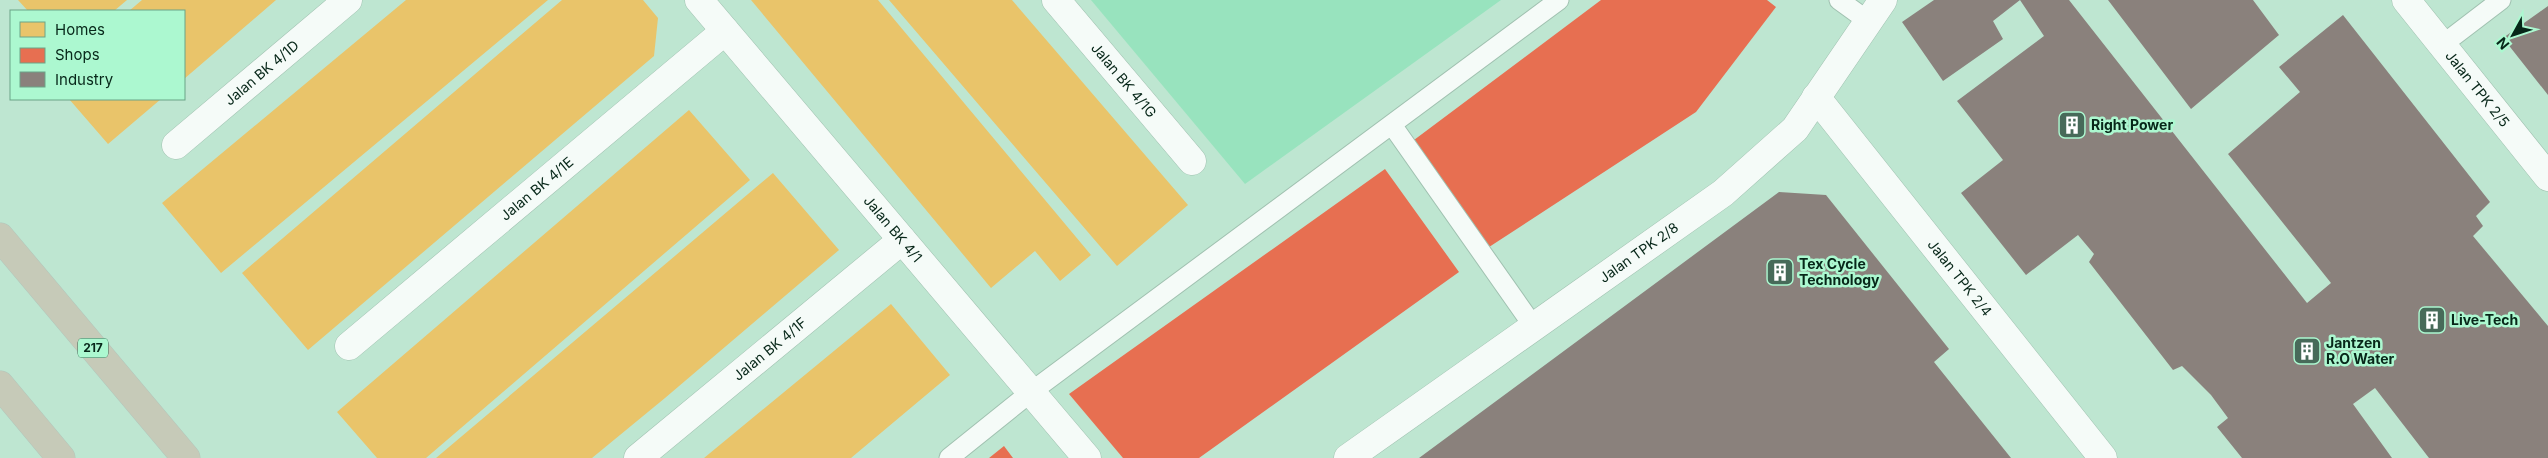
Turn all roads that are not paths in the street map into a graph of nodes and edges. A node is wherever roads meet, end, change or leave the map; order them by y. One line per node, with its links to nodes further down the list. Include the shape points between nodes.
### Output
1 (348, 0): 13 (street, Jalan BK 4/1D)
2 (699, 0): 9 (street, Jalan BK 4/1)
3 (1056, 0): 14 (street, Jalan BK 4/1G)
4 (1560, 0): 12 (lane)
5 (1839, 0): 8 (lane)
6 (2406, 0): 10 (street, Jalan TPK 2/5)
7 (2501, 0): 10 (lane)
8 (1875, 10): 11 (street, Jalan TPK 2/8)
9 (725, 31): 17 (street, Jalan BK 4/1); 19 (street, Jalan BK 4/1E)
10 (2442, 45): 15 (street, Jalan TPK 2/5)
11 (1816, 97): 18 (street, Jalan TPK 2/8, via 1795,128 1724,193); 28 (street, Jalan TPK 2/4)
12 (1392, 125): 18 (lane); 21 (lane)
13 (176, 145)
14 (1192, 161)
15 (2548, 177)
16 (0, 237): 23 (highway, 217)
17 (902, 240): 21 (street, Jalan BK 4/1); 24 (street, Jalan BK 4/1F)
18 (1534, 327): 27 (street, Jalan TPK 2/8)
19 (349, 346)
20 (0, 385): 22 (highway)
21 (1031, 392): 25 (lane); 26 (street, Jalan BK 4/1)
22 (61, 458)
23 (186, 458)
24 (638, 458)
25 (949, 458)
26 (1087, 458)
27 (1348, 458)
28 (2103, 458)

